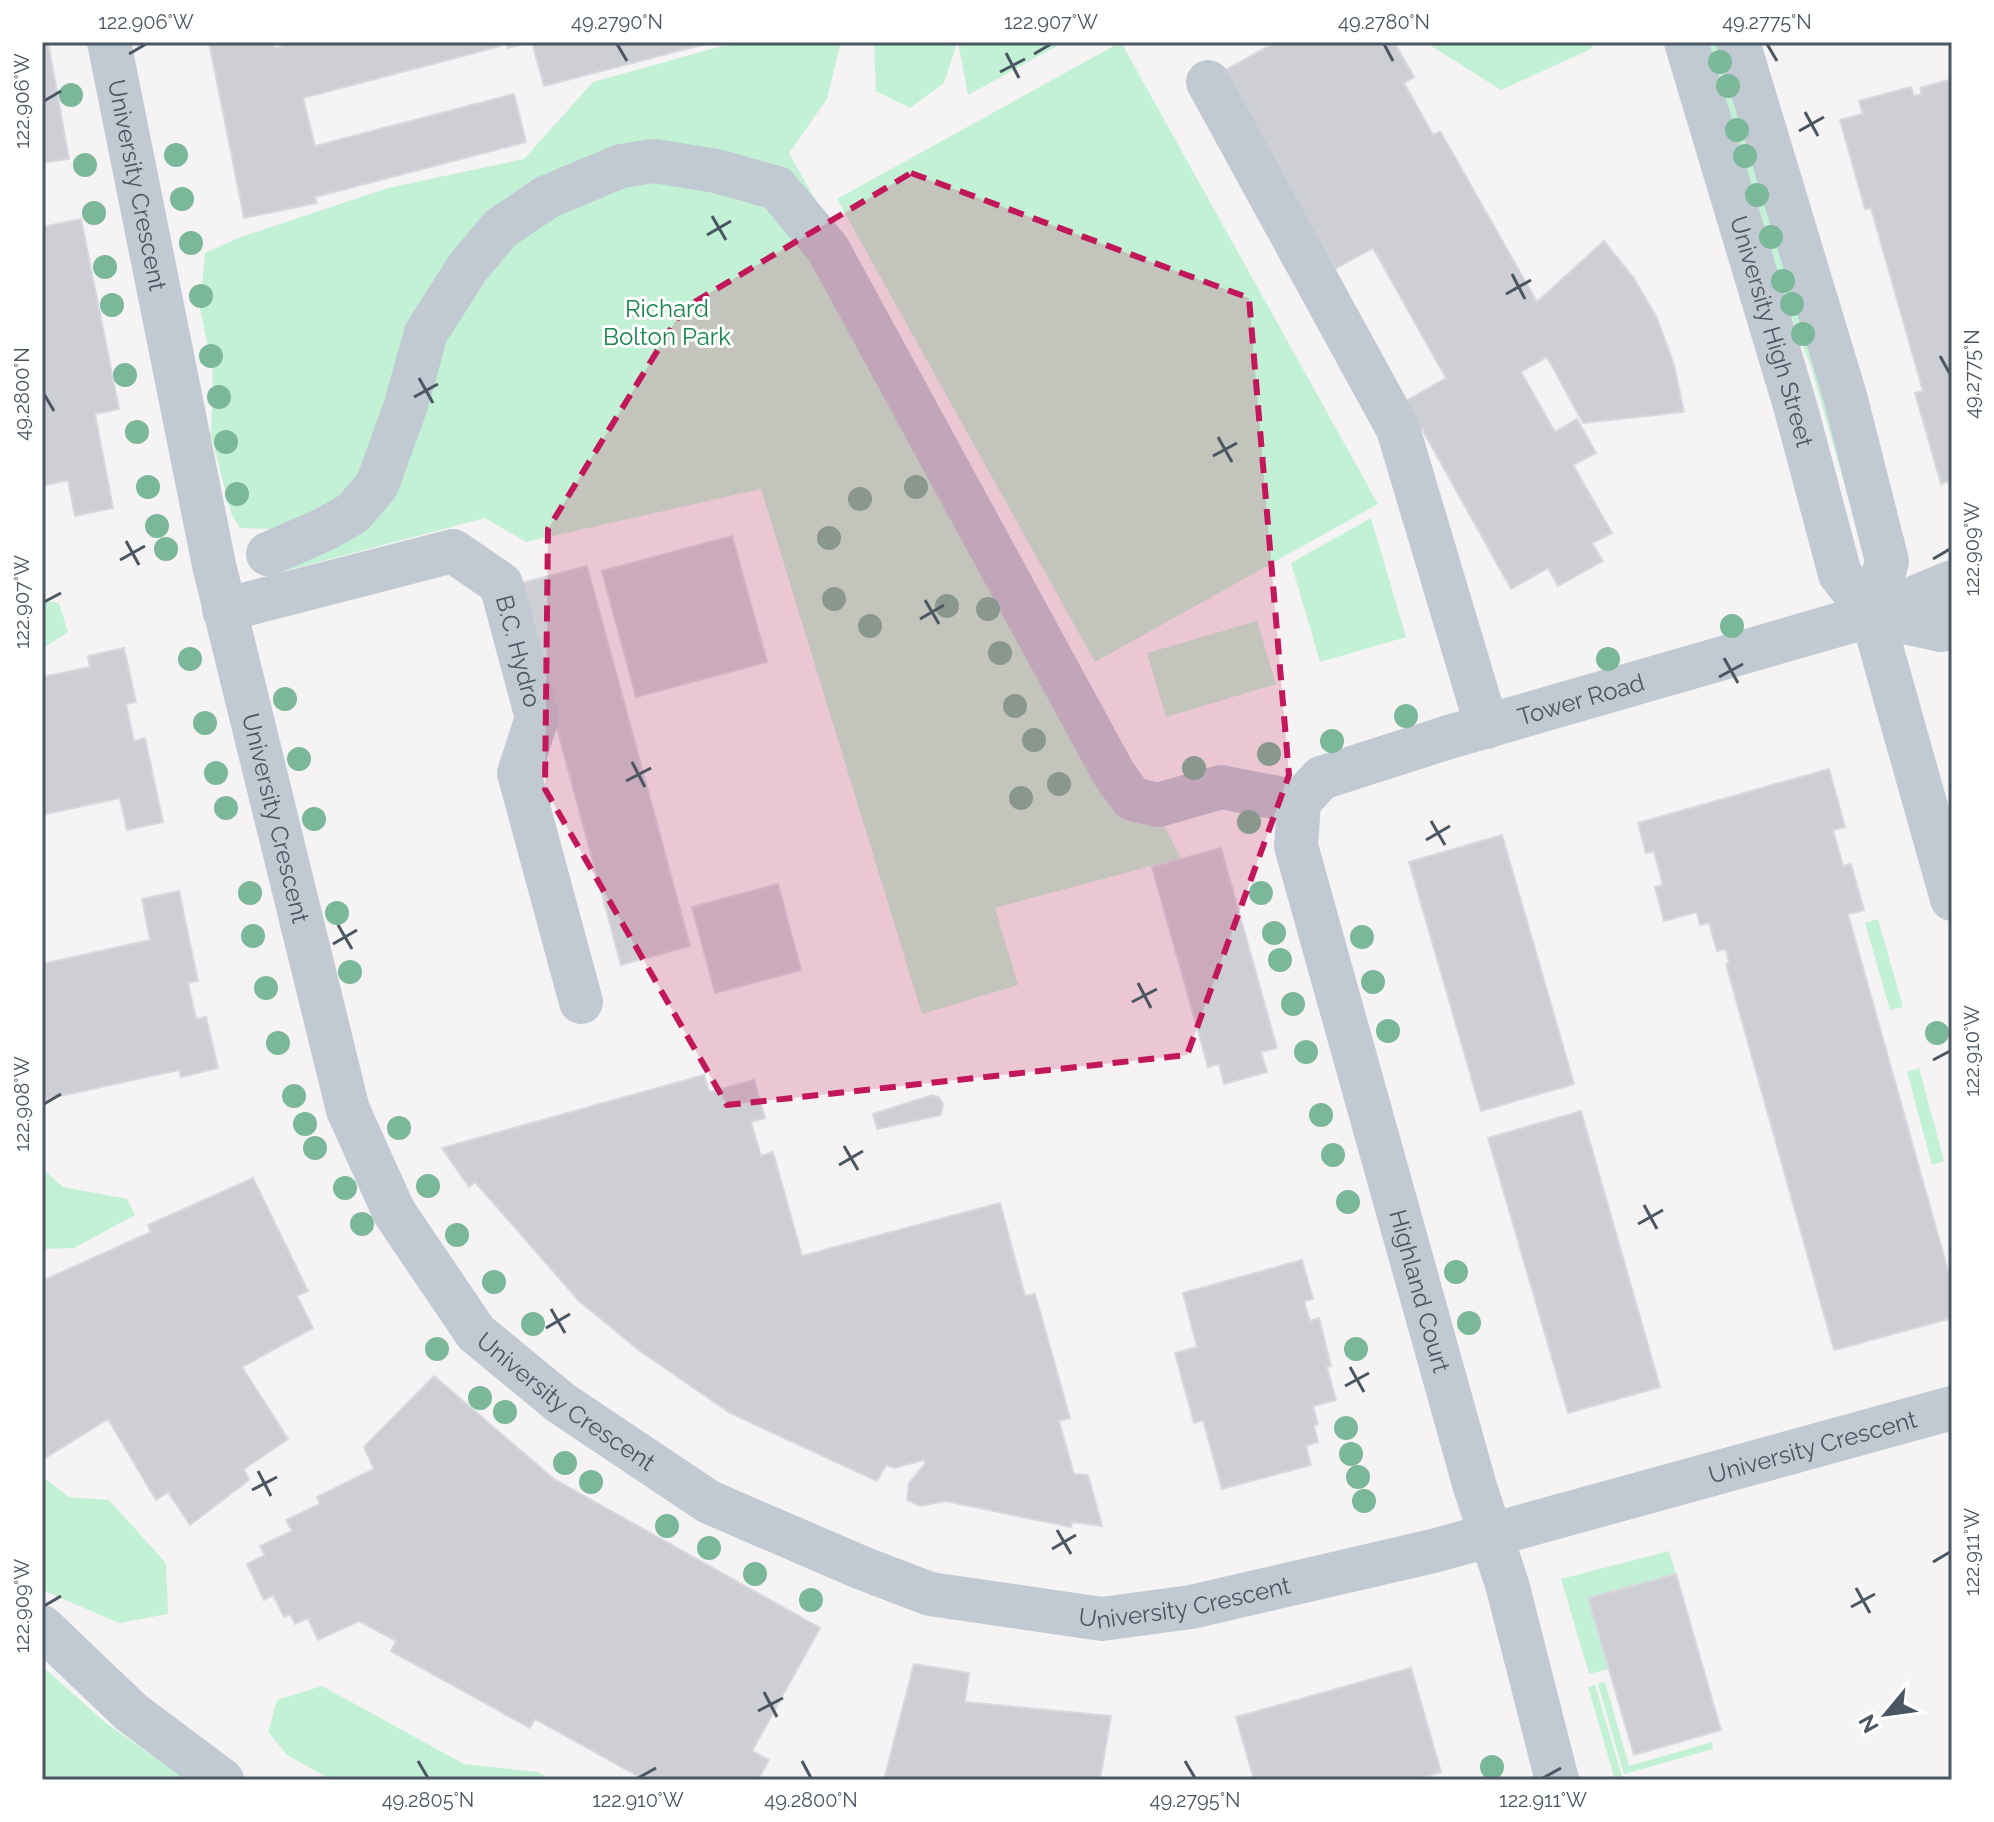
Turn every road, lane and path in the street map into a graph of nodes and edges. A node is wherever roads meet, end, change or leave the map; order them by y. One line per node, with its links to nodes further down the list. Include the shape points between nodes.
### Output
1 (109, 42): 7 (street, University Crescent)
2 (1686, 42): 8 (street, University High Street, via 1840,574)
3 (1738, 42): 8 (street, University High Street, via 1845,396 1887,561)
4 (1208, 82): 10 (street, via 1398,429)
5 (268, 554): 11 (street, via 353,513 377,485 426,333 468,267 501,228 547,197 621,166 654,161 716,171 777,188 828,249 1132,799 1158,805 1221,787)
6 (1952, 582): 8 (street, Tower Road)
7 (224, 610): 13 (street, B.C. Hydro, via 453,551 501,584 537,718 519,773); 15 (street, University Crescent, via 348,1110 394,1212 476,1333 561,1403 709,1502 930,1594 1038,1612 1102,1619 1191,1607)
8 (1872, 615): 9 (street, Tower Road, via 1941,630); 10 (street, Tower Road); 12 (street, University High Street)
9 (1952, 627)
10 (1487, 727): 11 (street, Tower Road, via 1321,778)
11 (1299, 802): 15 (street, Highland Court, via 1296,846)
12 (1952, 899)
13 (581, 1002)
14 (1952, 1408): 15 (street, University Crescent)
15 (1491, 1536): 18 (street, Highland Court)
16 (42, 1627): 17 (street, via 131,1712)
17 (222, 1780)
18 (1557, 1780)

